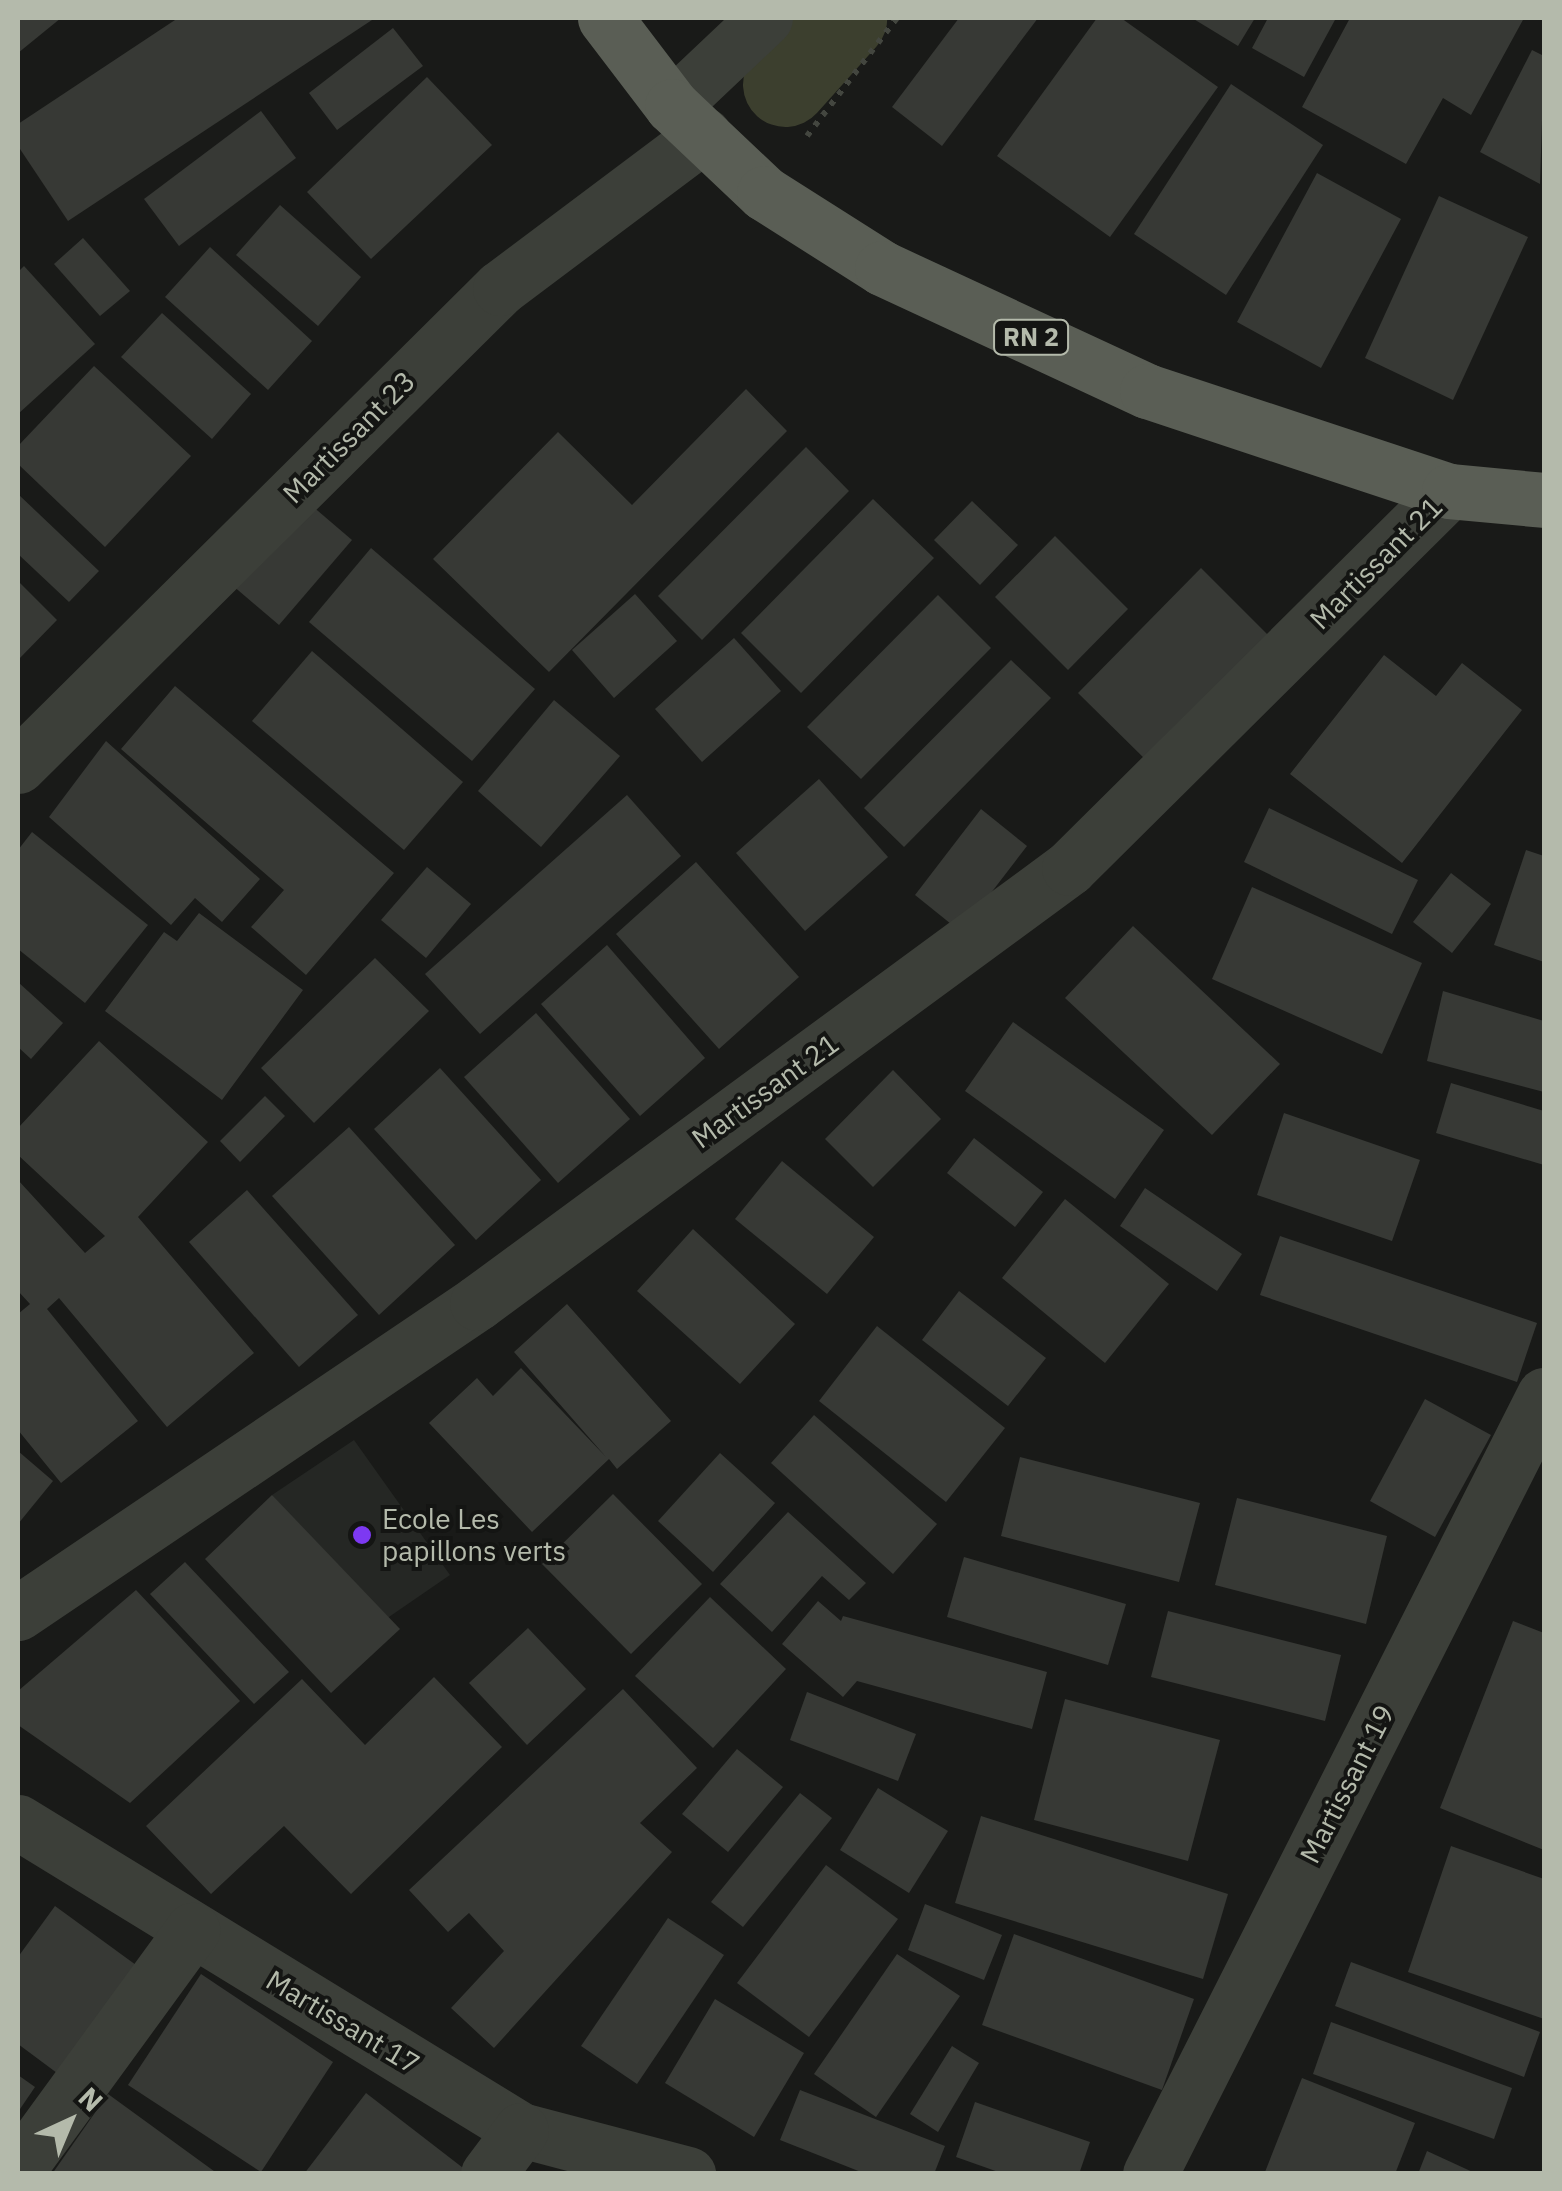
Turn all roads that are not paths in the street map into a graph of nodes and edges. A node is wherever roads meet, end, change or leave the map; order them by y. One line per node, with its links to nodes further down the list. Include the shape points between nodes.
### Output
1 (606, 18): 3 (main road, RN 2)
2 (765, 18): 3 (street, Martissant 23)
3 (688, 121): 4 (main road, RN 2, via 764,193 882,268 1147,391); 6 (street, Martissant 23, via 500,288)
4 (1449, 491): 5 (main road, RN 2); 8 (street, Martissant 21, via 1069,868 477,1303)
5 (1544, 500)
6 (18, 766)
7 (1544, 1395): 15 (street, Martissant 19)
8 (18, 1613)
9 (18, 1822): 10 (street, Martissant 17)
10 (192, 1930): 11 (street, Martissant 17); 12 (street)
11 (522, 2130): 13 (street); 14 (street, Martissant 17)
12 (18, 2169)
13 (488, 2174)
14 (688, 2174)
15 (1150, 2174)

